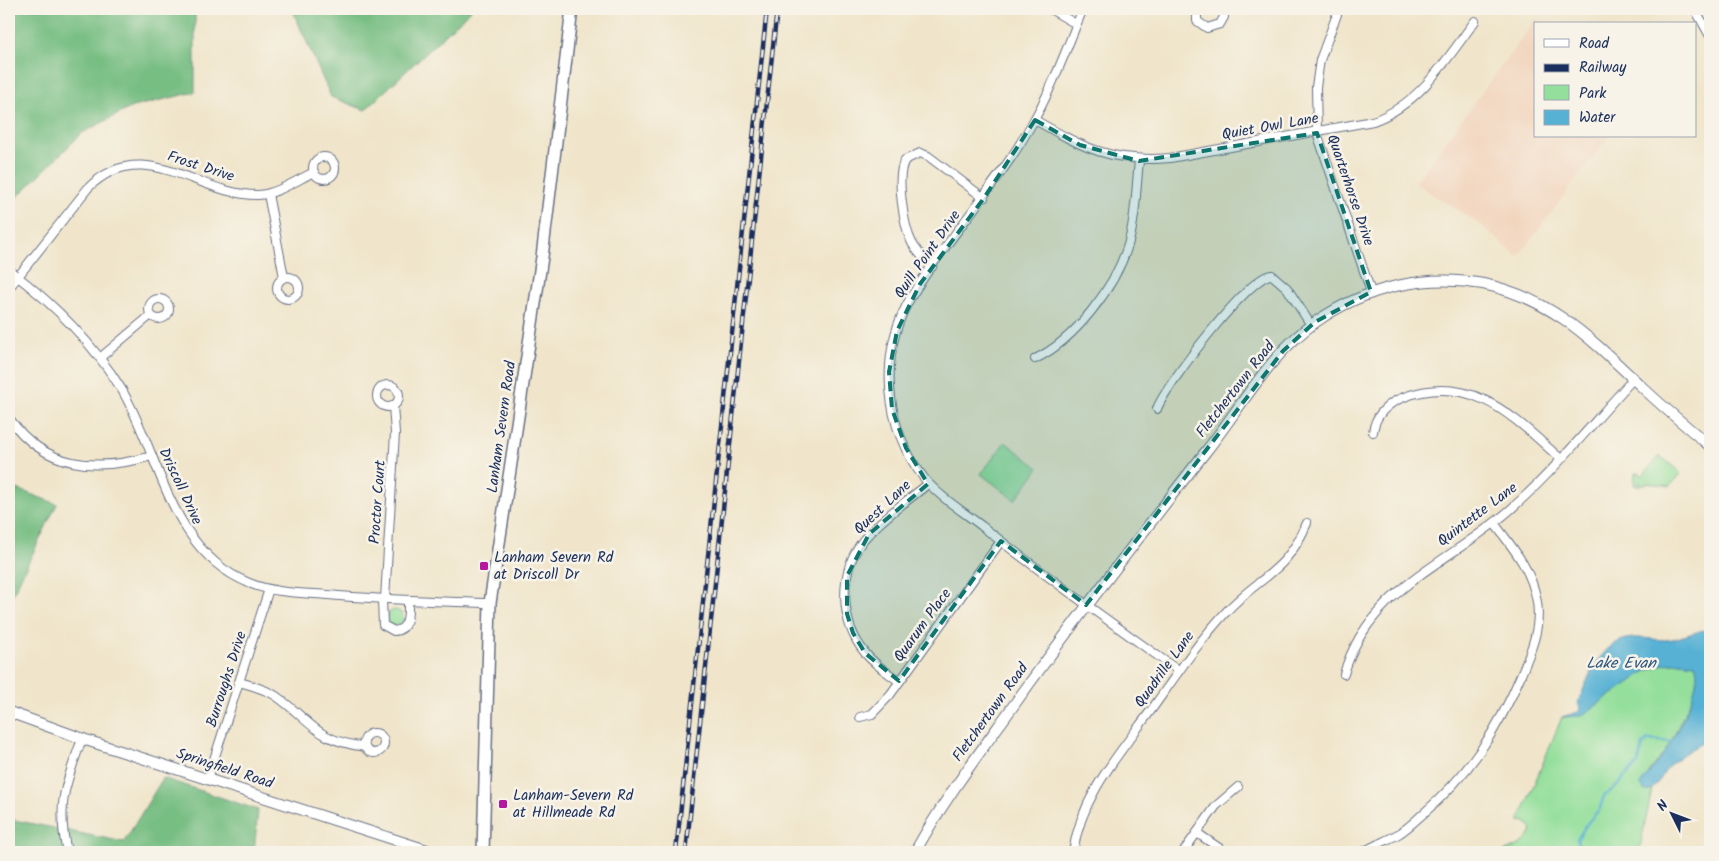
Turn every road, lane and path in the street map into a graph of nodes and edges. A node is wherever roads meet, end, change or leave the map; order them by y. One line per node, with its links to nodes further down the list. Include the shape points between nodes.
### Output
1 (572, 9): 42 (main road, Lanham Severn Road, via 542,257)
2 (1050, 9): 9 (street)
3 (1083, 9): 9 (street, Quill Point Drive)
4 (1197, 9): 5 (street, via 1200,24 1212,28 1222,21)
5 (1223, 9)
6 (1339, 9): 12 (street, Quarterhorse Drive, via 1320,60 1316,87)
7 (1694, 9): 10 (street)
8 (1476, 21): 12 (street, Quiet Owl Lane, via 1418,94 1398,111 1372,121)
9 (1076, 24): 11 (street, Quill Point Drive, via 1068,50)
10 (1710, 36)
11 (1035, 120): 13 (street, Quiet Owl Lane, via 1080,145 1118,158); 16 (street, Quill Point Drive)
12 (1317, 133): 13 (street, Quiet Owl Lane); 22 (street, Quarterhorse Drive)
13 (1139, 161): 26 (street, via 1130,235 1109,285 1082,320 1054,348)
14 (314, 172): 15 (street, Frost Drive)
15 (268, 194): 19 (street, Frost Drive, via 233,192 160,167 125,167 102,177 88,188); 20 (street)
16 (984, 198): 17 (street, Quill Point Drive); 17 (street, via 928,156 920,153 905,160 901,170 905,224 912,244)
17 (932, 267): 35 (street, Quill Point Drive, via 904,312 892,348 889,372 891,402 901,436)
18 (9, 270): 19 (street, Driscoll Drive)
19 (17, 276): 21 (street, Frost Drive); 25 (street, Driscoll Drive, via 78,331)
20 (284, 277)
21 (9, 288)
22 (1371, 292): 24 (street, Fletchertown Road); 27 (street, Fletchertown Road, via 1414,282 1442,280 1509,290 1566,318)
23 (151, 315): 25 (street)
24 (1311, 325): 29 (street, via 1284,284 1272,275 1261,278 1205,340); 43 (street, Fletchertown Road, via 1267,370)
25 (101, 357): 33 (street, Driscoll Drive, via 133,411)
26 (1035, 359)
27 (1633, 379): 32 (street, Fletchertown Road); 34 (street, Quintette Lane)
28 (393, 406): 40 (street, Proctor Court, via 395,432)
29 (1156, 409)
30 (9, 418): 33 (street, via 36,446 73,463 110,466)
31 (1373, 432): 34 (street, via 1378,416 1393,403 1427,391 1451,391 1480,397 1498,406)
32 (1710, 446)
33 (152, 456): 39 (street, Driscoll Drive, via 182,524 196,545 230,573)
34 (1560, 459): 36 (street, Quintette Lane, via 1526,496)
35 (928, 484): 38 (street, Quill Point Drive); 46 (street, Quest Lane, via 869,534 857,551 847,576 846,608 853,632 869,657)
36 (1494, 523): 45 (street, Quintette Lane, via 1396,594 1356,644); 62 (street, via 1526,567 1532,581 1538,614 1530,652 1506,710 1456,784 1401,832)
37 (1307, 524): 44 (street, Quadrille Lane, via 1299,543 1282,565 1228,610)
38 (1001, 541): 43 (street, Quill Point Drive); 46 (street, Quarum Place)
39 (269, 589): 40 (street, Driscoll Drive); 47 (street, Burroughs Drive)
40 (383, 599): 41 (street, Driscoll Drive); 41 (street, Proctor Court, via 383,625 394,631 403,629 406,624)
41 (408, 600): 42 (street, Driscoll Drive)
42 (490, 602): 57 (main road, Lanham Severn Road)
43 (1086, 605): 44 (street, Quill Point Drive); 58 (street, Fletchertown Road, via 968,769)
44 (1179, 671): 59 (street, Quadrille Lane, via 1092,793 1077,828)
45 (1344, 674)
46 (899, 681): 49 (street, Quarum Place, via 879,708)
47 (240, 682): 51 (street, via 275,695 329,738); 52 (street, Burroughs Drive)
48 (9, 712): 50 (street, Springfield Road)
49 (860, 718)
50 (82, 739): 52 (street, Springfield Road); 55 (street, via 60,812)
51 (365, 748)
52 (208, 778): 56 (street, Springfield Road)
53 (1238, 788): 54 (street, via 1216,806)
54 (1197, 833): 60 (street); 61 (street)
55 (67, 852)
56 (433, 852)
57 (483, 852)
58 (915, 852)
59 (1073, 852)
60 (1183, 852)
61 (1225, 852)
62 (1363, 852)

